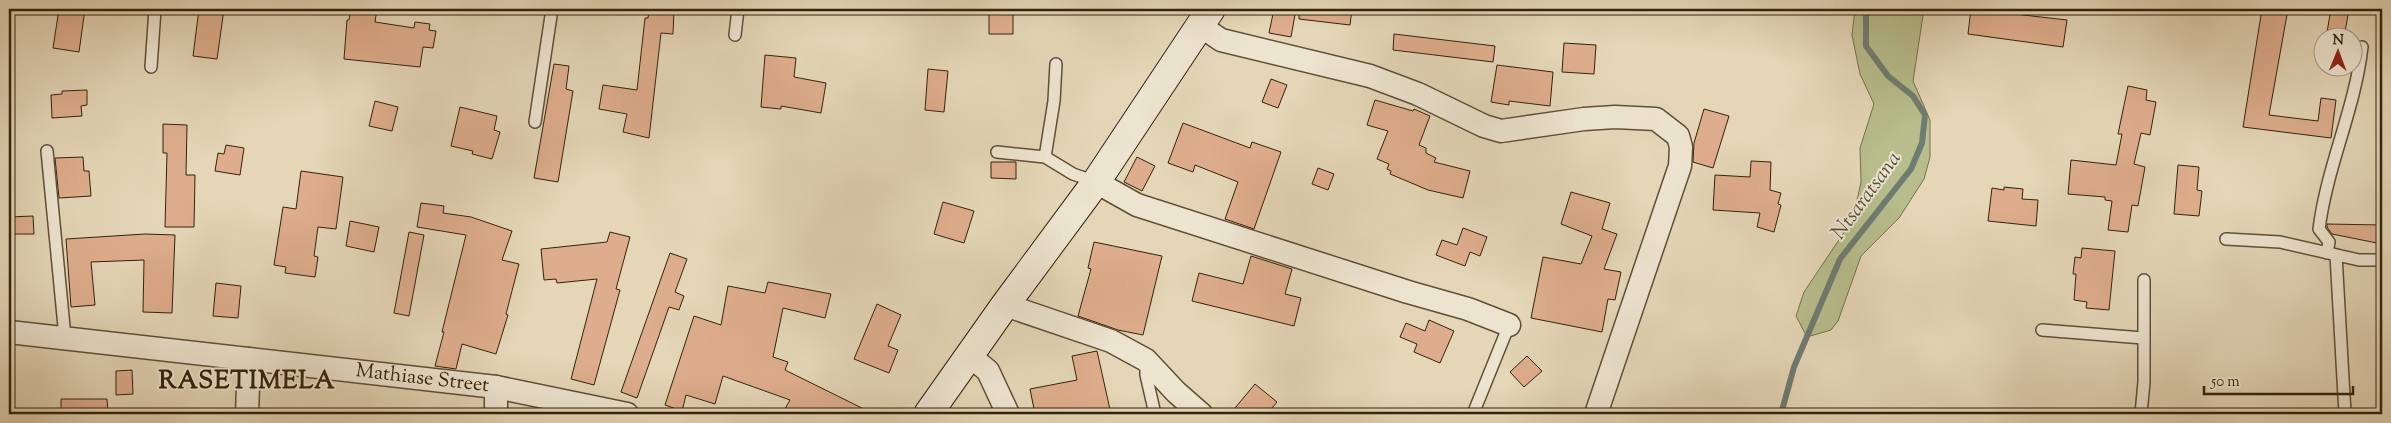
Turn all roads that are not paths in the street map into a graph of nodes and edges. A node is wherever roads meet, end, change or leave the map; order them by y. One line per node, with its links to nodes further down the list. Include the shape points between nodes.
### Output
1 (155, 9): 7 (lane)
2 (552, 9): 9 (lane)
3 (738, 9): 5 (lane)
4 (1205, 17): 13 (main road); 36 (street, via 1221,40 1370,76 1501,131 1615,117 1656,119 1678,136 1680,166)
5 (735, 35)
6 (1056, 64): 12 (lane)
7 (151, 67)
8 (2357, 78): 15 (lane, via 2323,196 2319,229 2329,242)
9 (535, 122)
10 (47, 151): 22 (lane)
11 (997, 152): 12 (lane)
12 (1045, 157): 13 (lane, via 1073,174)
13 (1096, 182): 18 (main road); 19 (street, via 1137,205 1468,309)
14 (2226, 239): 15 (lane, via 2280,242)
15 (2332, 254): 16 (lane, via 2359,260); 38 (lane)
16 (2382, 260)
17 (2144, 280): 23 (lane)
18 (1005, 305): 24 (main road); 26 (street, via 1111,341)
19 (1509, 326): 35 (lane)
20 (2042, 330): 23 (lane)
21 (9, 332): 22 (street, Mathiase Street)
22 (65, 336): 25 (street, Mathiase Street)
23 (2143, 338): 37 (lane)
24 (970, 356): 31 (main road); 32 (street, via 988,371)
25 (249, 359): 27 (street, Mathiase Street); 28 (street)
26 (1146, 360): 33 (lane, via 1146,375); 34 (street)
27 (496, 387): 29 (street); 30 (street, Mathiase Street)
28 (247, 414)
29 (496, 414)
30 (627, 414)
31 (928, 414)
32 (1008, 414)
33 (1156, 414)
34 (1201, 414)
35 (1473, 414)
36 (1596, 414)
37 (2141, 414)
38 (2345, 414)

